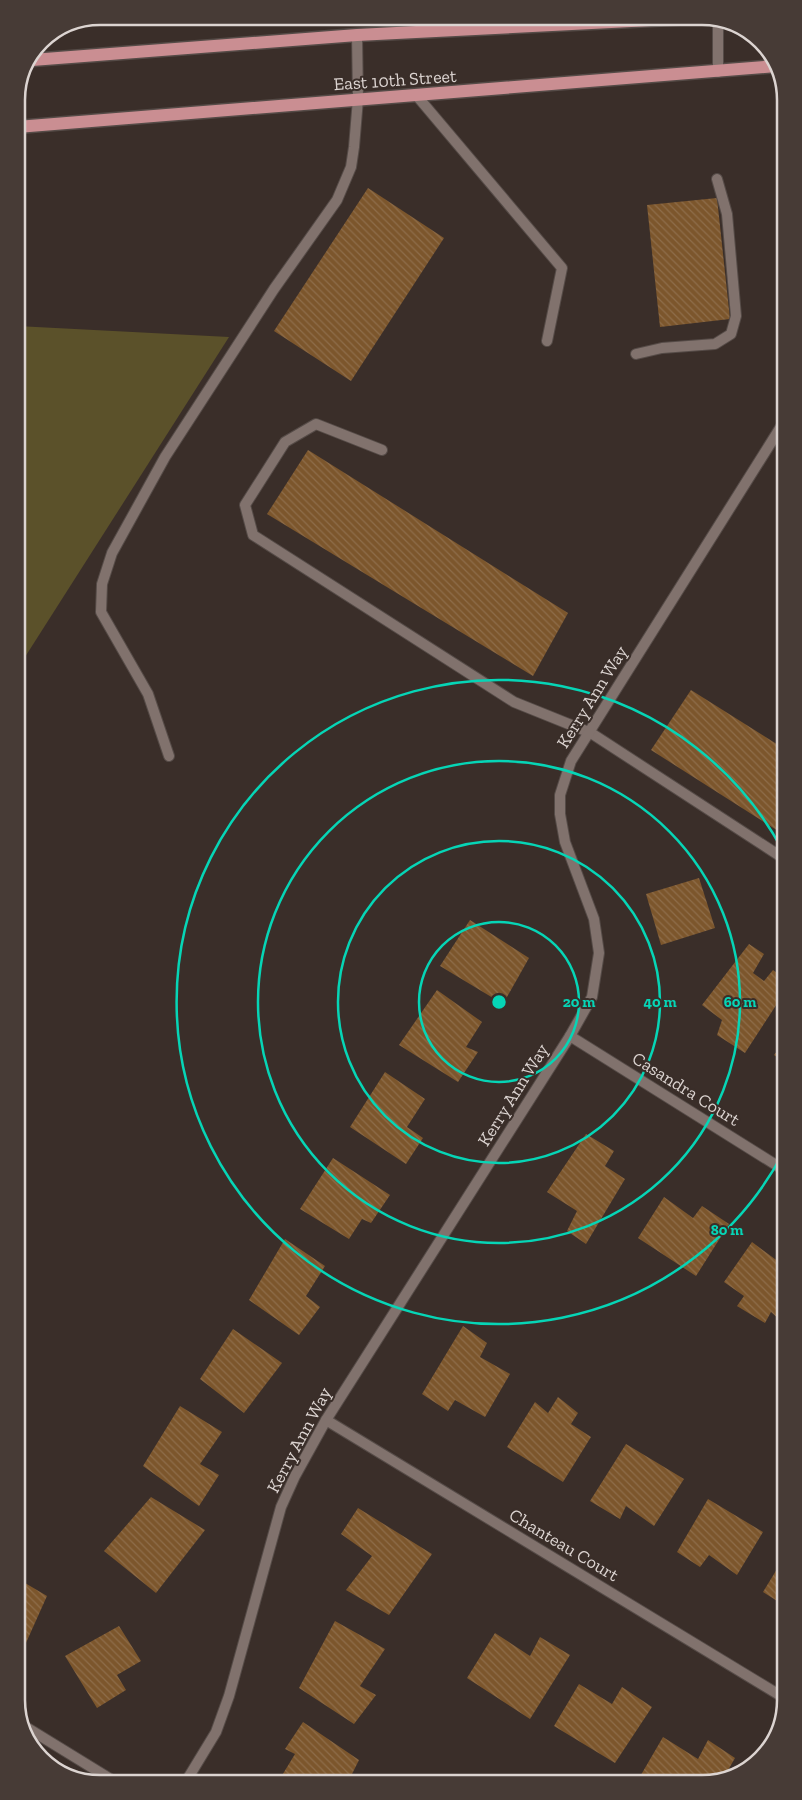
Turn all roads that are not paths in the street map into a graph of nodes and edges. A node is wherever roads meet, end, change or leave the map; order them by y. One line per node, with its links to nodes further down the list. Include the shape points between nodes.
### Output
1 (521, 25): 3 (main road)
2 (718, 27): 6 (street)
3 (356, 35): 4 (main road); 8 (street)
4 (37, 60)
5 (769, 67): 6 (main road, East 10th Street)
6 (718, 72): 7 (main road, East 10th Street)
7 (418, 96): 8 (main road, East 10th Street); 11 (street, via 562,268)
8 (358, 99): 9 (main road, East 10th Street); 16 (street, via 352,167 337,200 274,289 165,457 112,553 102,584 101,612 148,694)
9 (25, 126)
10 (717, 178): 12 (street, via 727,214 736,316 731,334 715,344 662,348)
11 (547, 341)
12 (636, 354)
13 (777, 433): 15 (street, Kerry Ann Way)
14 (382, 450): 15 (street, via 316,424 285,442 245,505 254,535 514,702)
15 (591, 733): 17 (street); 18 (street, Kerry Ann Way, via 571,761 560,795 565,842 594,919 599,953 592,997)
16 (169, 756)
17 (777, 854)
18 (570, 1036): 19 (street, Casandra Court); 20 (street, Kerry Ann Way)
19 (777, 1166)
20 (326, 1420): 21 (street, Chanteau Court); 24 (street, Kerry Ann Way, via 294,1476 282,1507 229,1696 216,1732)
21 (777, 1693)
22 (32, 1731): 23 (street)
23 (104, 1775)
24 (190, 1775)

